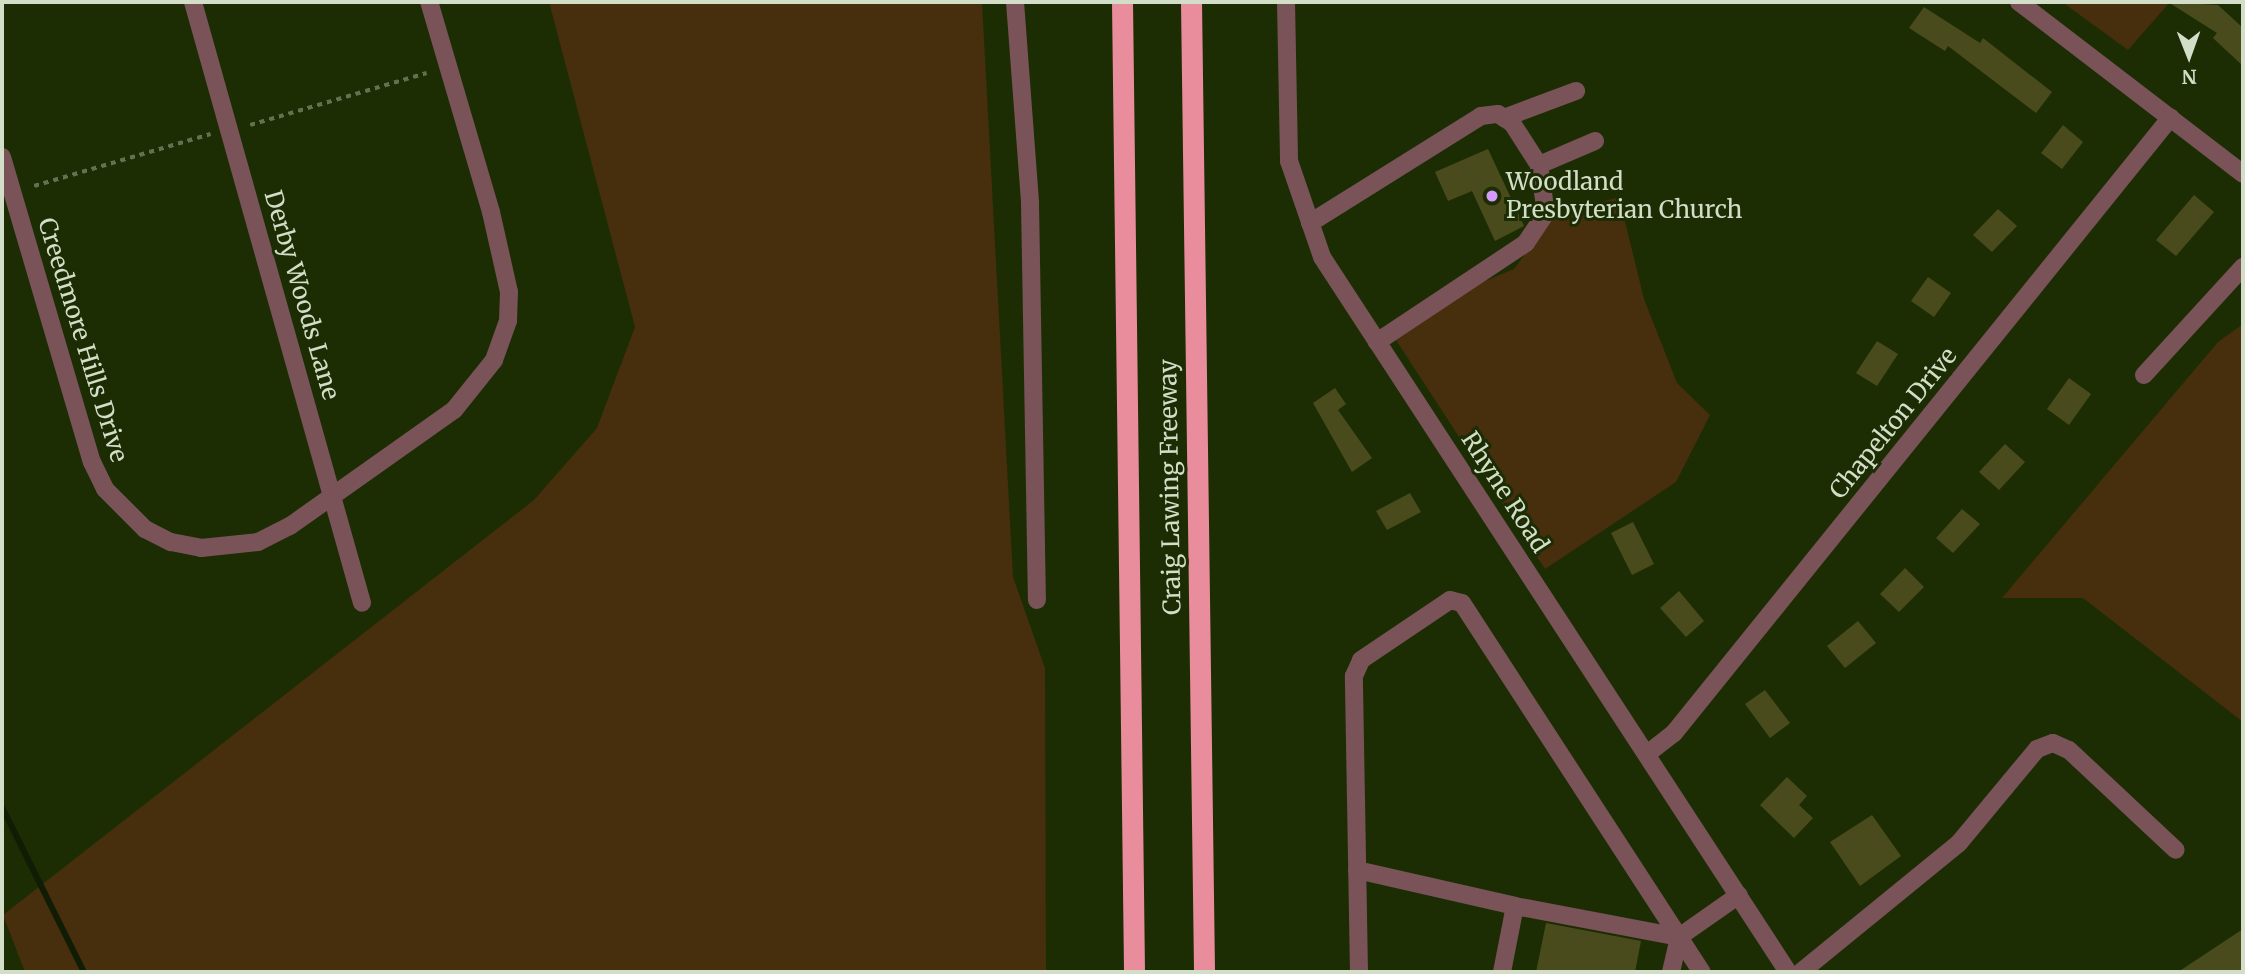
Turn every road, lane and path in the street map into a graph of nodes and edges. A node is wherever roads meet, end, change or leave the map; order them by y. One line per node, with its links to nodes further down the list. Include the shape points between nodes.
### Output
1 (193, 2): 23 (street, Derby Woods Lane)
2 (429, 2): 23 (street, Creedmore Hills Drive, via 491,212 509,292 508,321 478,387 454,410)
3 (1015, 2): 24 (street, via 1030,203)
4 (1122, 2): 32 (highway, Craig Lawing Freeway)
5 (1192, 2): 33 (highway, Craig Lawing Freeway)
6 (1286, 2): 19 (street, Rhyne Road, via 1289,161)
7 (2019, 2): 10 (street)
8 (427, 73): 12 (path)
9 (1576, 91): 11 (street)
10 (2171, 117): 17 (street); 26 (street, Chapelton Drive, via 1674,733)
11 (1504, 118): 16 (street); 19 (street, via 1481,116)
12 (250, 125)
13 (211, 134): 18 (path)
14 (1595, 141): 16 (street)
15 (2, 157): 23 (street, Creedmore Hills Drive, via 92,462 124,512 171,542 232,548 290,526)
16 (1539, 165): 21 (street, via 1546,213 1526,243)
17 (2243, 174)
18 (34, 186)
19 (1310, 223): 21 (street, Rhyne Road, via 1322,257)
20 (2243, 267): 22 (street)
21 (1377, 342): 26 (street, Rhyne Road)
22 (2144, 375)
23 (333, 494): 25 (street, Derby Woods Lane)
24 (1037, 600)
25 (362, 603)
26 (1647, 754): 29 (street, Rhyne Road)
27 (2176, 850): 39 (street, via 2068,750 2053,743 2037,748 1959,843)
28 (1357, 870): 30 (street); 31 (street, via 1354,676 1361,660 1450,600 1462,603); 34 (street)
29 (1738, 895): 31 (street); 38 (street, Rhyne Road)
30 (1515, 906): 31 (street); 35 (street)
31 (1679, 937): 36 (street); 37 (street)
32 (1134, 972)
33 (1205, 972)
34 (1359, 972)
35 (1502, 972)
36 (1671, 972)
37 (1702, 972)
38 (1788, 972)
39 (1801, 972)

